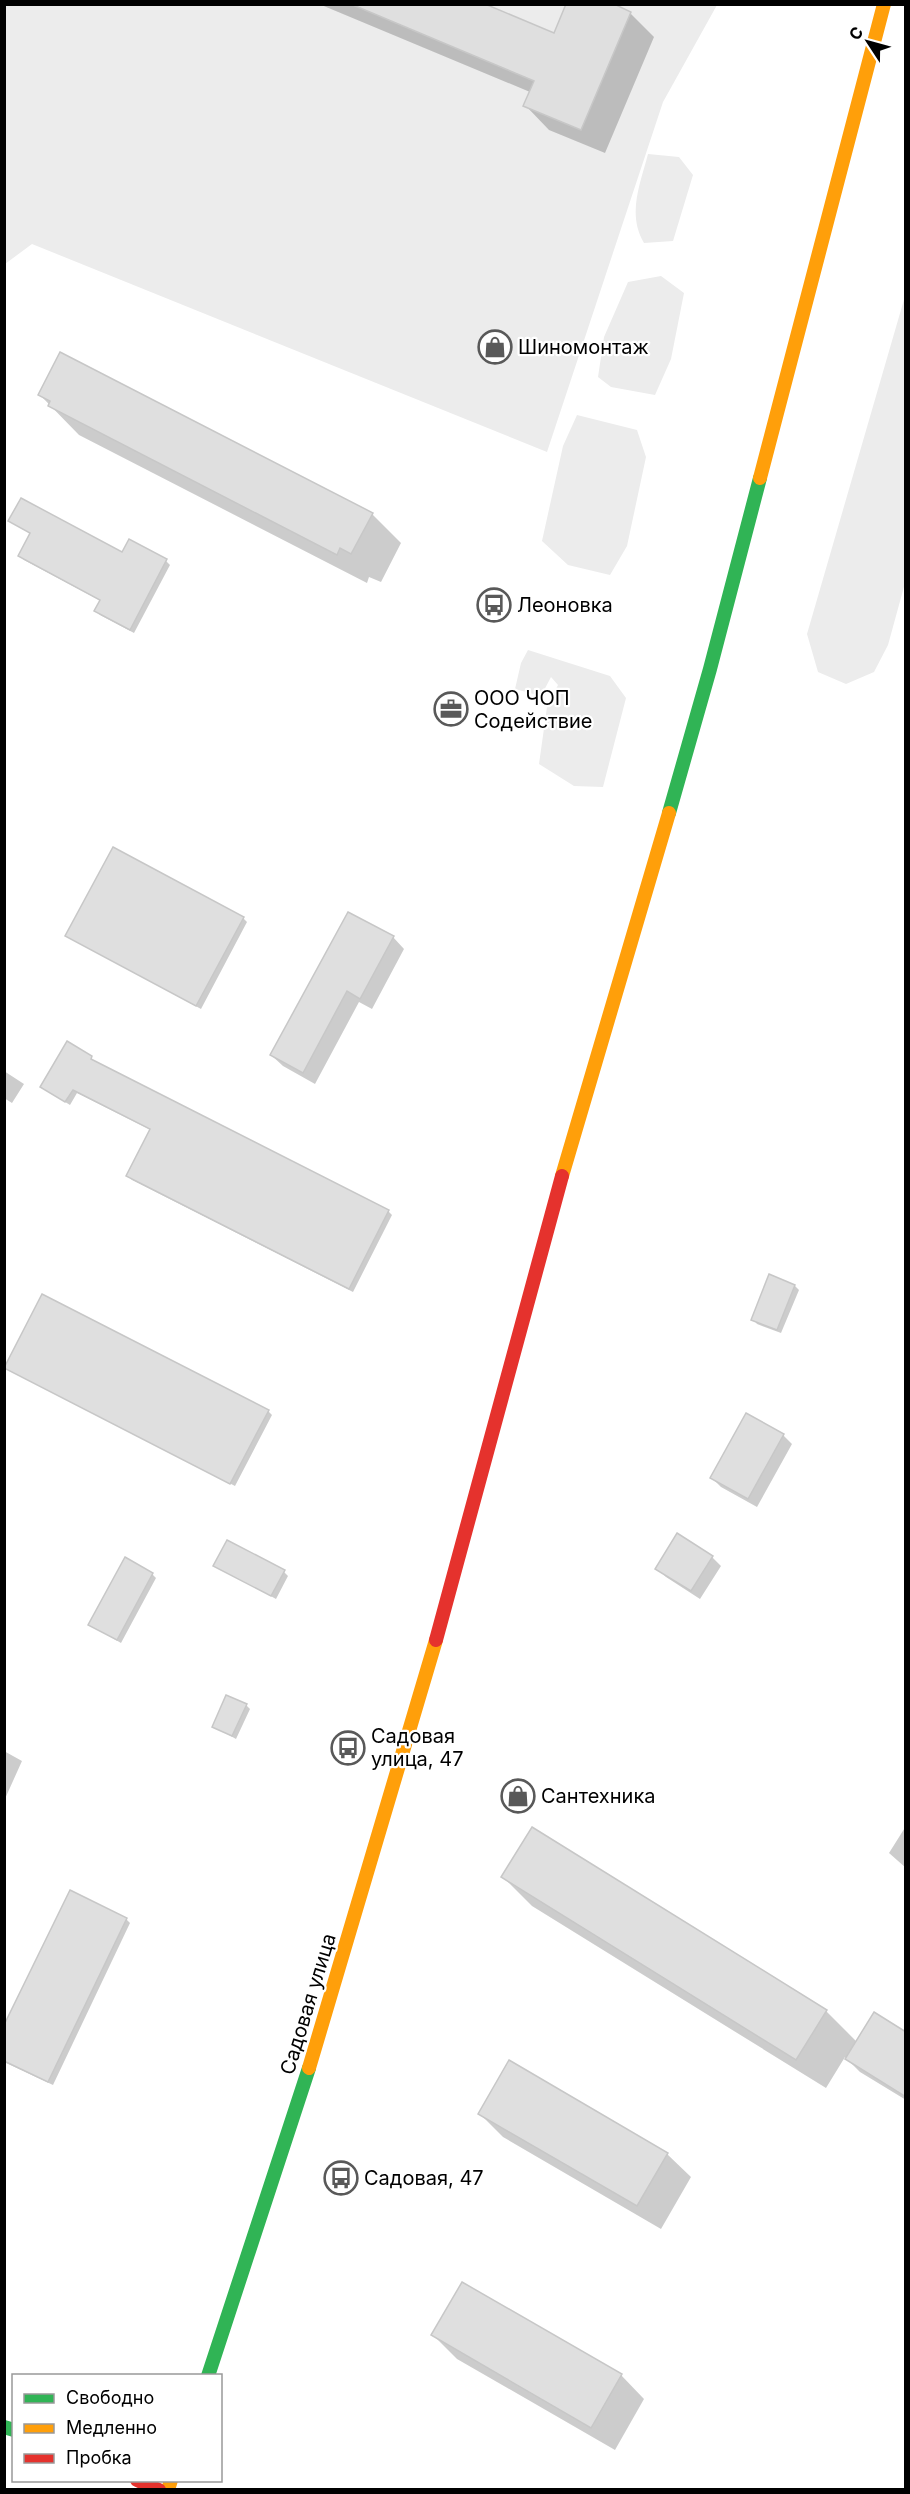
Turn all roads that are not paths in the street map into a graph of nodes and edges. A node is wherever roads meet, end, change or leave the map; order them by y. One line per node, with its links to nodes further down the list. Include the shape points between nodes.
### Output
1 (884, 4): 2 (main road, Садовая улица, via 710,669 572,1139 436,1641 292,2125)
2 (209, 2374)
3 (139, 2482): 4 (main road)
4 (159, 2490)

